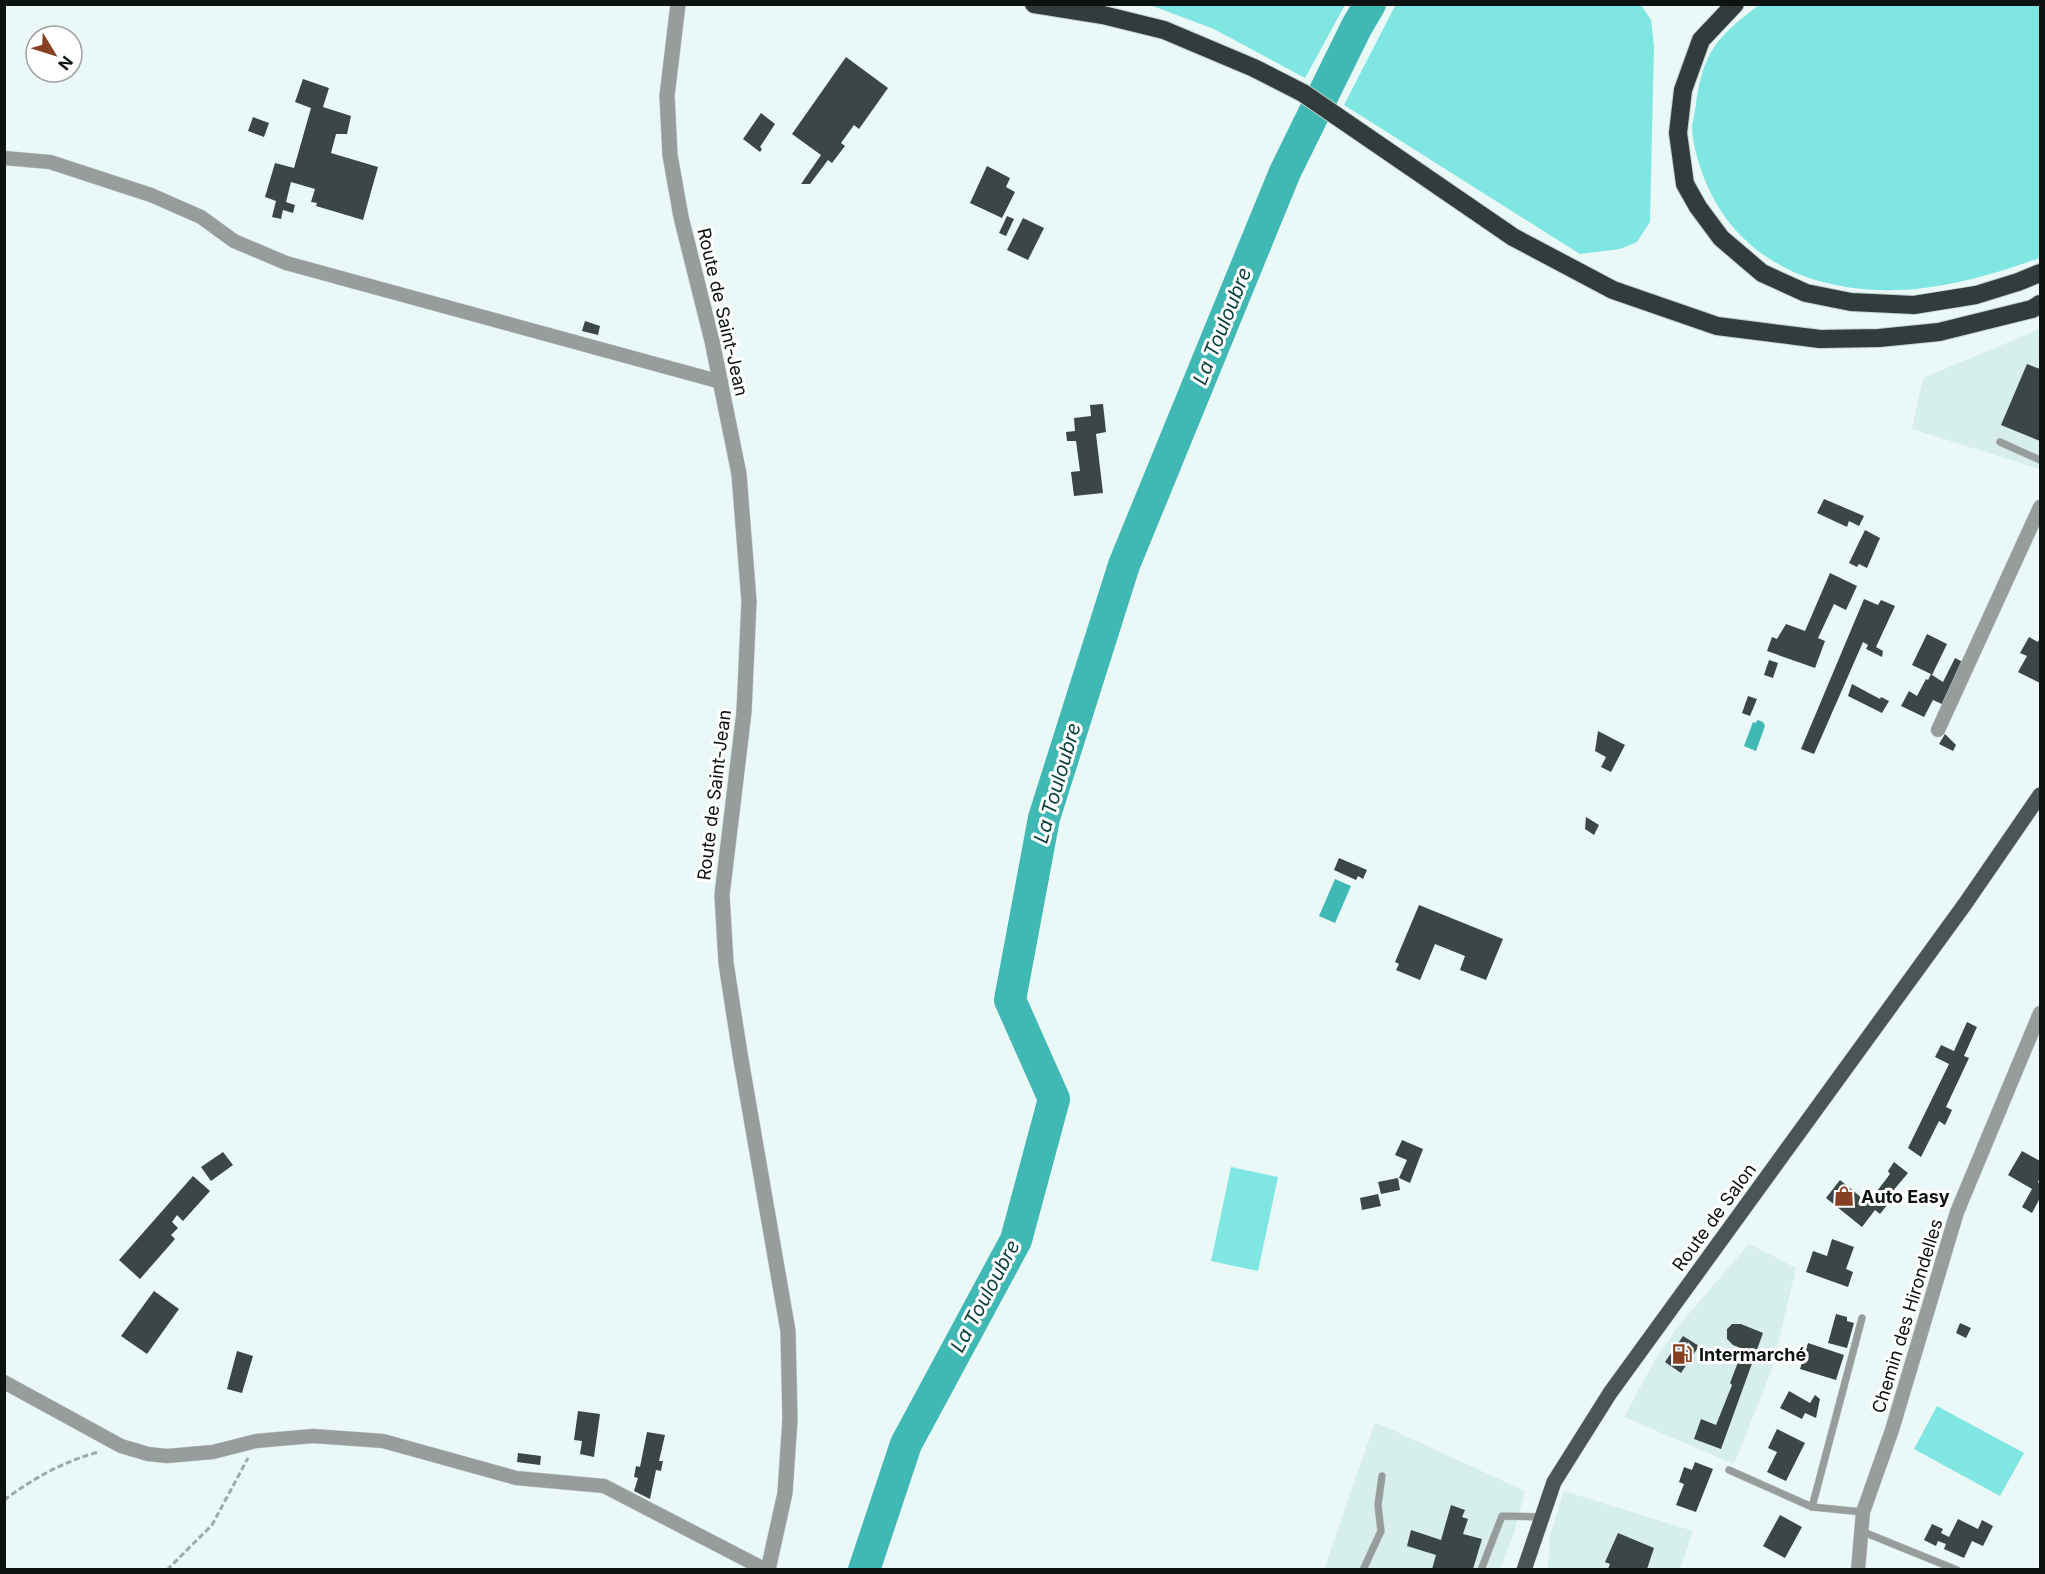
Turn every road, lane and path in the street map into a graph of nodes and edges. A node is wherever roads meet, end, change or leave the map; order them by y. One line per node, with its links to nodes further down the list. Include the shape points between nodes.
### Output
1 (678, 4): 7 (street, Route de Saint-Jean, via 667,96 670,155)
2 (1034, 4): 6 (highway, via 1164,30 1254,68 1342,118 1513,237 1613,291 1717,326 1820,339 1879,338 1939,332)
3 (1735, 4): 5 (highway, via 1701,40 1683,90 1678,133 1685,184 1721,238 1762,273 1806,293 1851,302 1914,305 1976,295)
4 (4, 158): 7 (street, via 50,162 152,195 201,217 234,241 286,263)
5 (2040, 273)
6 (2040, 304)
7 (721, 382): 28 (street, Route de Saint-Jean, via 739,474 749,601 744,712 722,894 726,963 788,1331 790,1419 785,1493)
8 (2000, 442): 9 (lane)
9 (2040, 460)
10 (2040, 507): 11 (street)
11 (1938, 730)
12 (2040, 795): 14 (main road)
13 (2040, 800): 14 (main road)
14 (2028, 814): 25 (main road, Route de Salon, via 1610,1393 1554,1482)
15 (2040, 1013): 24 (street, Chemin des Hirondelles, via 1957,1212 1892,1430)
16 (1862, 1318): 23 (lane)
17 (4, 1382): 19 (street)
18 (256, 1442): 19 (street, via 213,1452 167,1456); 27 (path, via 212,1525); 28 (street, via 313,1436 383,1442 516,1478 604,1486)
19 (121, 1446): 22 (path, via 75,1458 31,1480)
20 (1729, 1470): 23 (lane)
21 (1382, 1476): 29 (lane, via 1378,1505 1381,1531)
22 (4, 1500)
23 (1812, 1507): 24 (lane)
24 (1863, 1512): 26 (street, Chemin des Hirondelles)
25 (1542, 1517): 30 (lane, via 1502,1516); 31 (main road, Route de Salon)
26 (1861, 1531): 32 (street, Chemin des Hirondelles); 33 (lane)
27 (167, 1569)
28 (767, 1569)
29 (1363, 1569)
30 (1481, 1569)
31 (1524, 1569)
32 (1858, 1569)
33 (1957, 1569)

